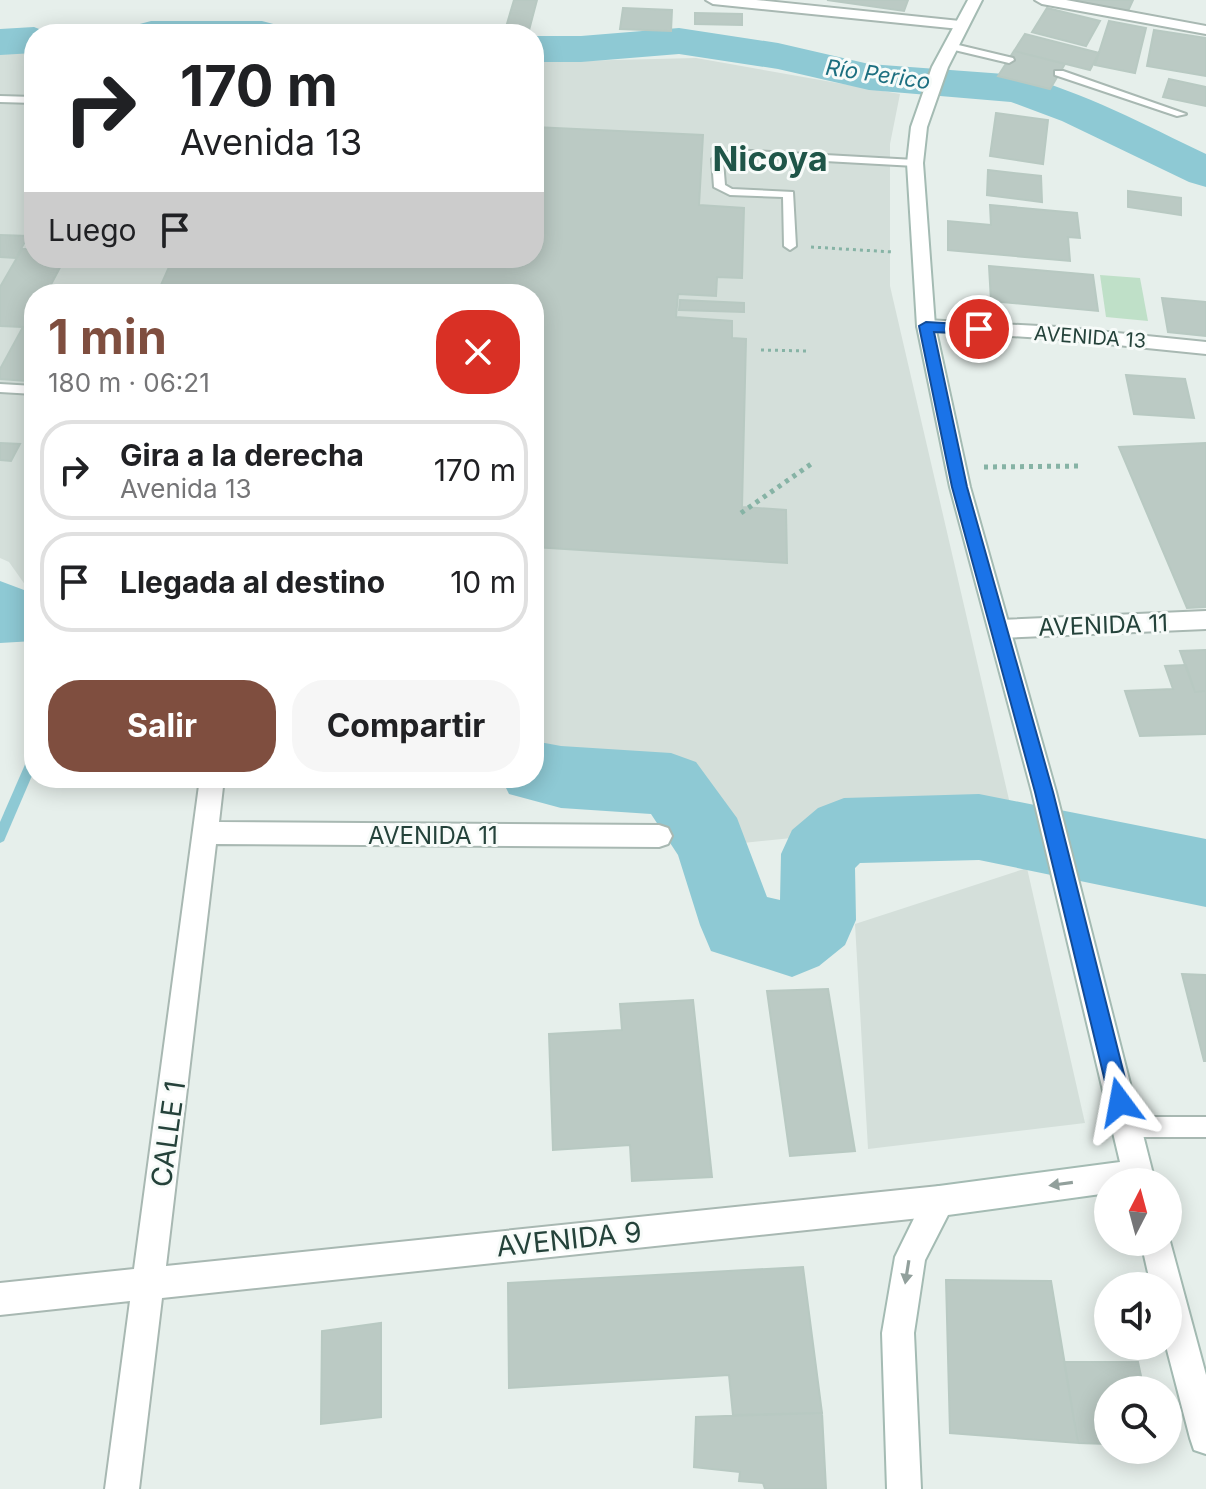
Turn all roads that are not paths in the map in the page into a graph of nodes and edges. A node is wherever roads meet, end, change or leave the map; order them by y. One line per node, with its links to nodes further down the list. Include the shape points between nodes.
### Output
1 (713, 0): 4 (street)
2 (975, 0): 4 (street)
3 (1042, 0): 5 (street)
4 (960, 25): 6 (street)
5 (1206, 30)
6 (950, 46): 7 (lane); 12 (street, via 924,105)
7 (1009, 60)
8 (1059, 73): 11 (lane)
9 (0, 99): 10 (lane)
10 (24, 100)
11 (1181, 114)
12 (915, 163): 13 (lane, via 733,153 717,159 720,187 730,192 789,194); 14 (street)
13 (790, 246)
14 (926, 326): 15 (street, AVENIDA 13); 19 (street, via 955,468)
15 (1206, 348)
16 (0, 388): 17 (lane)
17 (24, 389)
18 (1206, 620): 19 (street, AVENIDA 11)
19 (1000, 629): 23 (street)
20 (211, 788): 21 (street, CALLE 1)
21 (208, 833): 22 (street, AVENIDA 11); 28 (street, CALLE 1)
22 (659, 836)
23 (1126, 1127): 24 (lane); 25 (street)
24 (1206, 1127)
25 (1136, 1168)
26 (1094, 1183): 27 (street, AVENIDA 9, one-way to 27)
27 (939, 1201): 28 (street, AVENIDA 9); 33 (street, one-way to 33, via 910,1257 898,1333)
28 (148, 1282): 29 (street, AVENIDA 9); 32 (street, CALLE 1)
29 (0, 1299)
30 (1182, 1342): 31 (street)
31 (1203, 1418)
32 (122, 1489)
33 (904, 1489)

